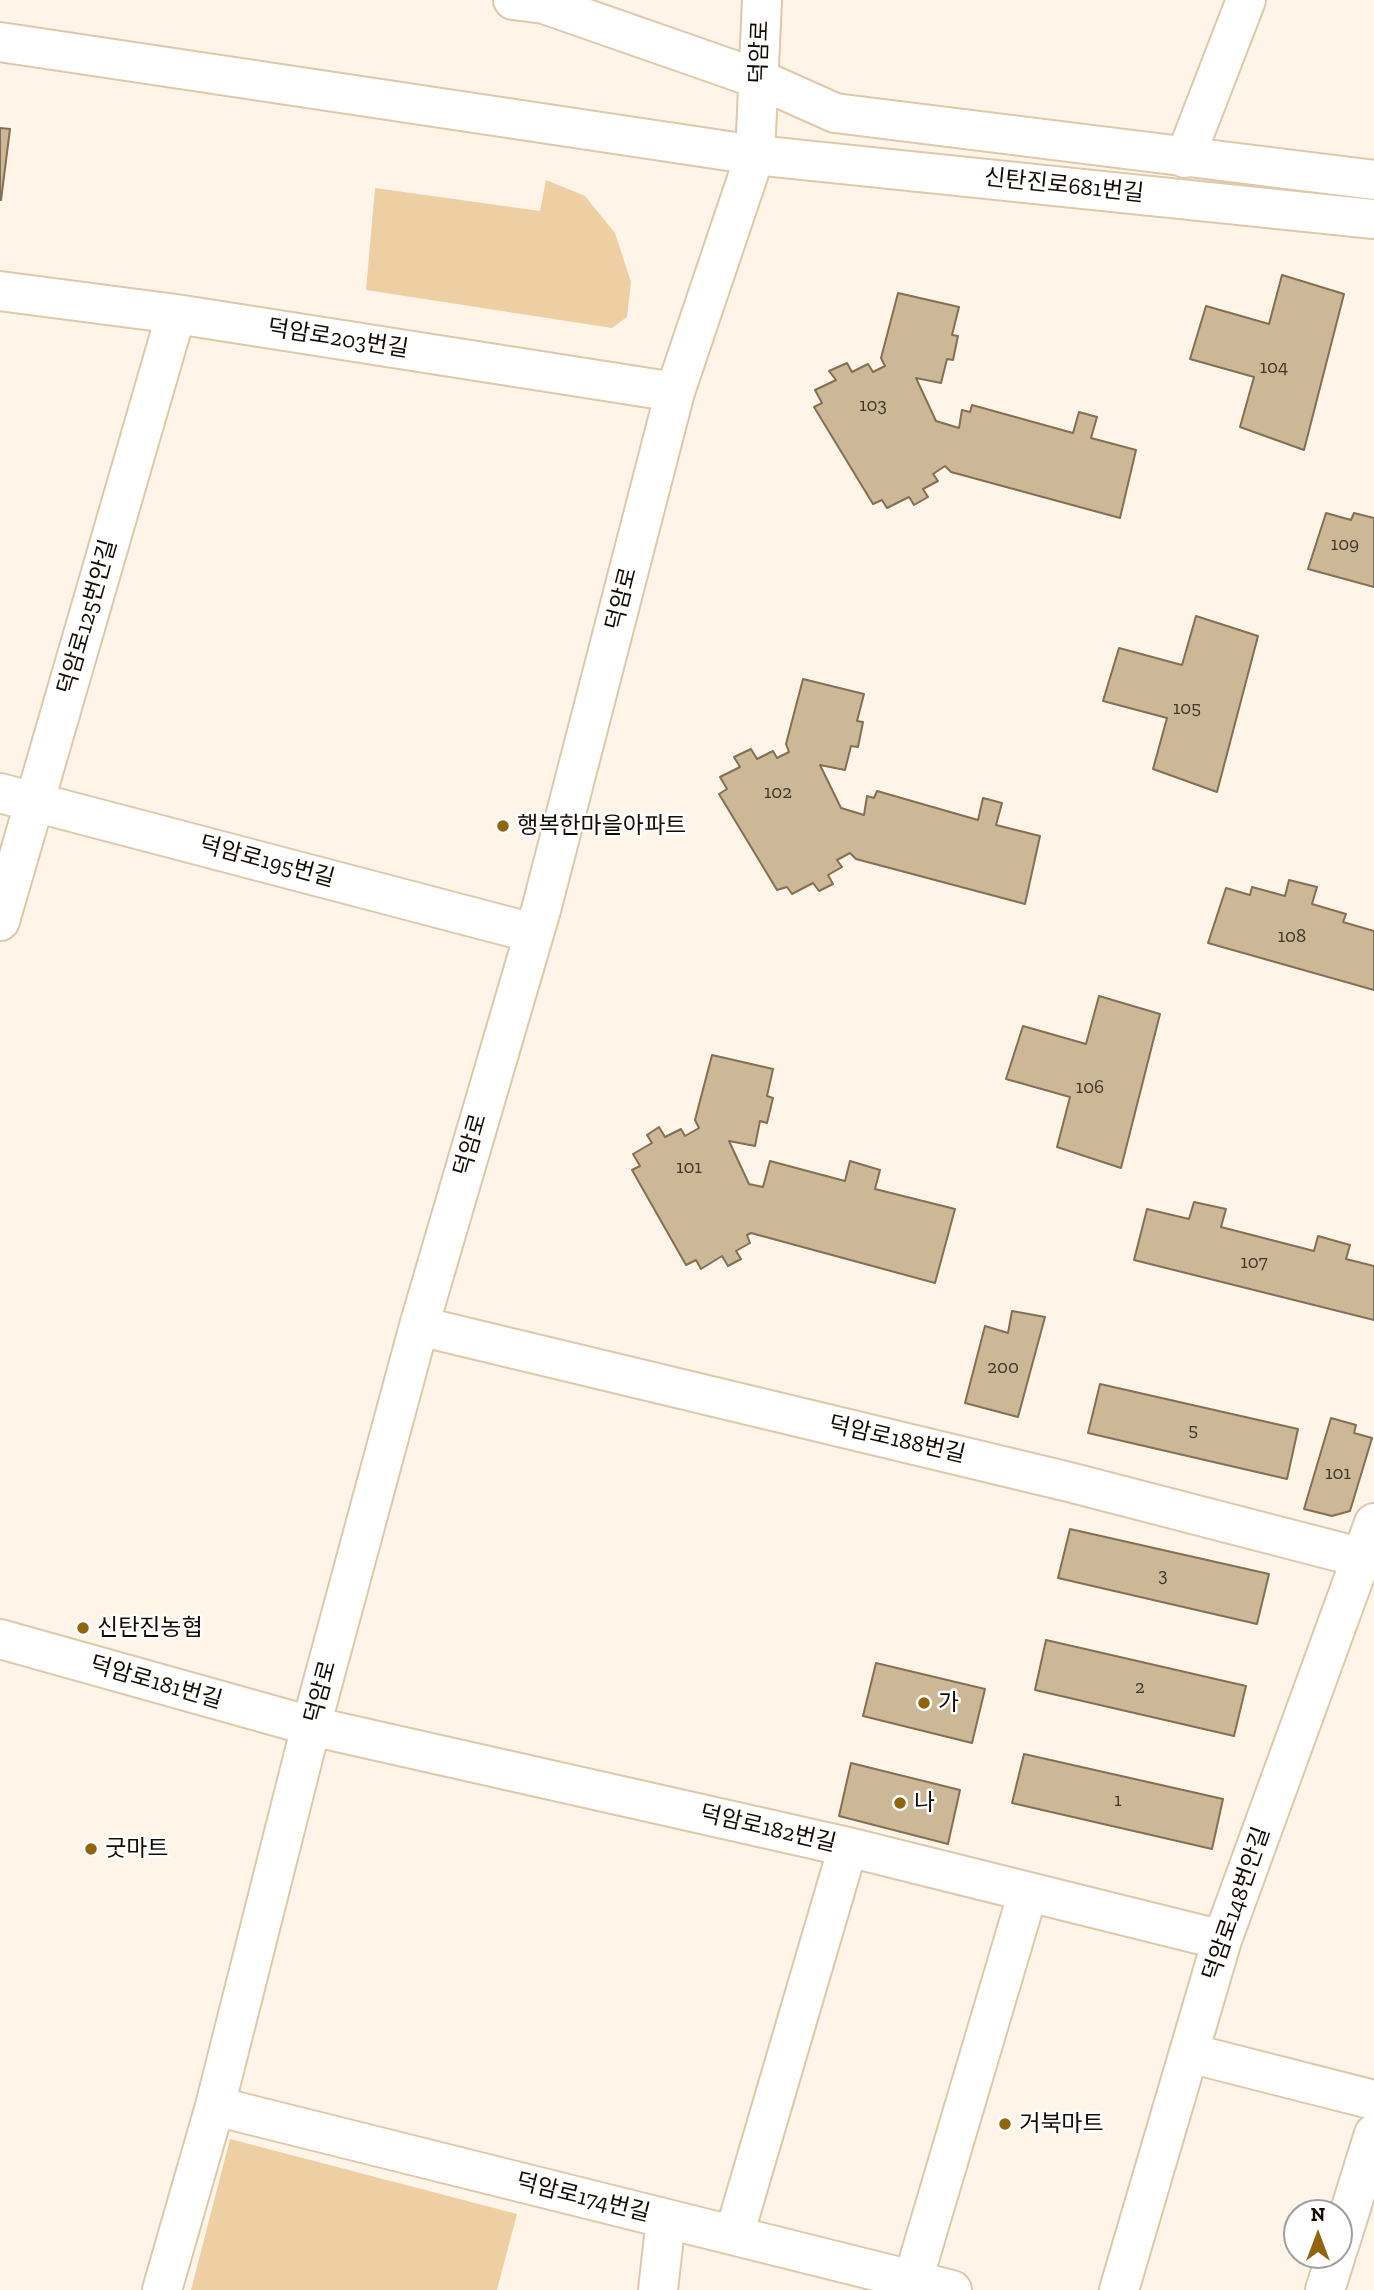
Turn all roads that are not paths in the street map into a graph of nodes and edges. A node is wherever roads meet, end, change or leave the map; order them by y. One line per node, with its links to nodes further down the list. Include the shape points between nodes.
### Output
1 (513, 0): 5 (main road, 신탄진로681번길, via 544,4)
2 (762, 0): 5 (main road, 덕암로)
3 (1246, 0): 7 (main road)
4 (0, 42): 6 (main road, 신탄진로681번길)
5 (759, 79): 6 (main road, 덕암로); 7 (main road, 신탄진로681번길, via 835,113)
6 (755, 155): 9 (main road, 신탄진로681번길); 12 (main road, 덕암로)
7 (1185, 158): 8 (main road, 신탄진로681번길)
8 (1374, 180)
9 (1374, 219)
10 (0, 291): 11 (main road, 덕암로203번길)
11 (176, 314): 12 (main road, 덕암로203번길); 13 (main road, 덕암로125번안길)
12 (675, 392): 15 (main road, 덕암로)
13 (17, 796): 14 (main road, 덕암로125번안길); 15 (main road, 덕암로195번길)
14 (0, 920)
15 (533, 933): 16 (main road, 덕암로)
16 (419, 1326): 17 (main road, 덕암로188번길, via 1069,1482); 19 (main road, 덕암로)
17 (1370, 1547): 22 (main road, 덕암로148번안길)
18 (0, 1639): 19 (main road, 덕암로181번길)
19 (311, 1726): 20 (main road, 덕암로182번길); 25 (main road, 덕암로)
20 (848, 1847): 21 (main road, 덕암로182번길); 29 (main road)
21 (1028, 1892): 22 (main road, 덕암로182번길); 31 (main road)
22 (1222, 1940): 23 (main road, 덕암로148번안길)
23 (1189, 2053): 24 (main road); 35 (main road, 덕암로148번안길)
24 (1374, 2100)
25 (215, 2106): 28 (main road, 덕암로174번길); 32 (main road, 덕암로)
26 (1374, 2134): 27 (main road)
27 (1353, 2201)
28 (666, 2219): 29 (main road, 덕암로174번길); 33 (main road)
29 (734, 2235): 31 (main road, 덕암로174번길)
30 (1332, 2269): 36 (main road)
31 (911, 2285): 34 (main road, 덕암로174번길)
32 (162, 2290)
33 (658, 2290)
34 (952, 2290)
35 (1119, 2290)
36 (1325, 2290)

